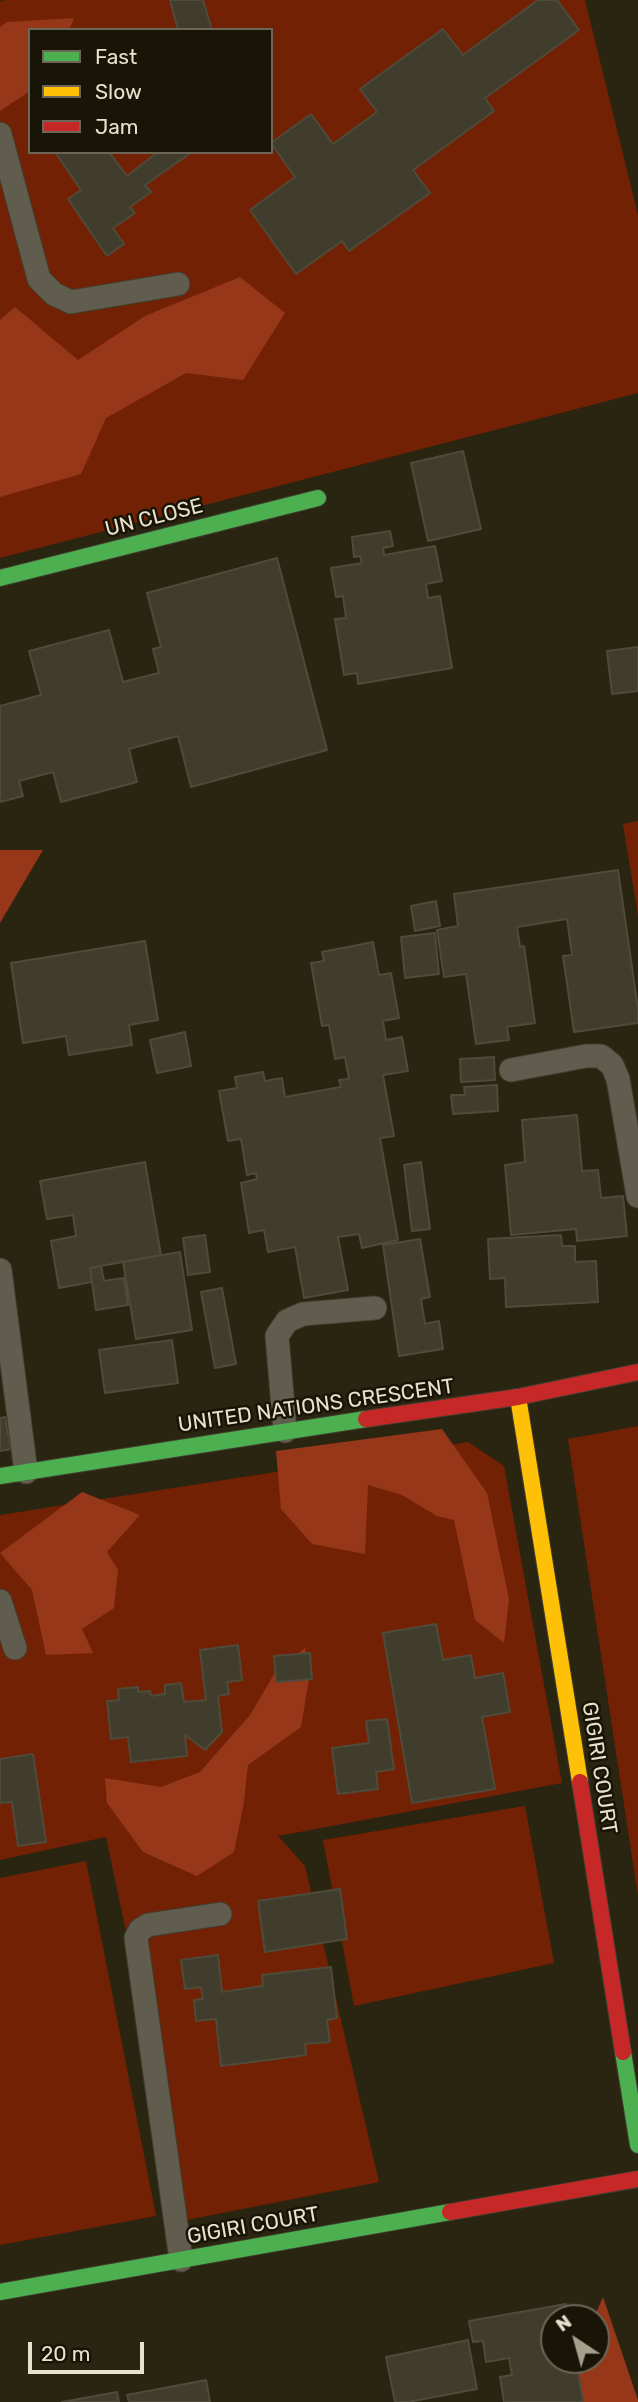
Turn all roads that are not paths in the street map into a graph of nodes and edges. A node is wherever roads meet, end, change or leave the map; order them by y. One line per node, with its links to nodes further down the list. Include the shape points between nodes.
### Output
1 (0, 134): 2 (lane, via 39,279 54,294 71,302)
2 (178, 284)
3 (318, 498): 4 (street, UN CLOSE)
4 (0, 578)
5 (511, 1070): 6 (lane, via 586,1056 601,1056 612,1065)
6 (638, 1196)
7 (0, 1270): 12 (lane)
8 (375, 1308): 11 (lane, via 303,1314 287,1321 277,1336)
9 (638, 1372): 10 (street, UNITED NATIONS CRESCENT)
10 (518, 1397): 11 (street, UNITED NATIONS CRESCENT); 17 (street, GIGIRI COURT)
11 (285, 1431): 12 (street, UNITED NATIONS CRESCENT)
12 (26, 1472): 13 (street, UNITED NATIONS CRESCENT)
13 (0, 1476)
14 (0, 1601): 15 (lane)
15 (15, 1648)
16 (220, 1914): 19 (lane, via 148,1925 136,1938)
17 (638, 2145)
18 (638, 2179): 19 (street, GIGIRI COURT)
19 (181, 2260): 20 (street, GIGIRI COURT)
20 (0, 2292)

